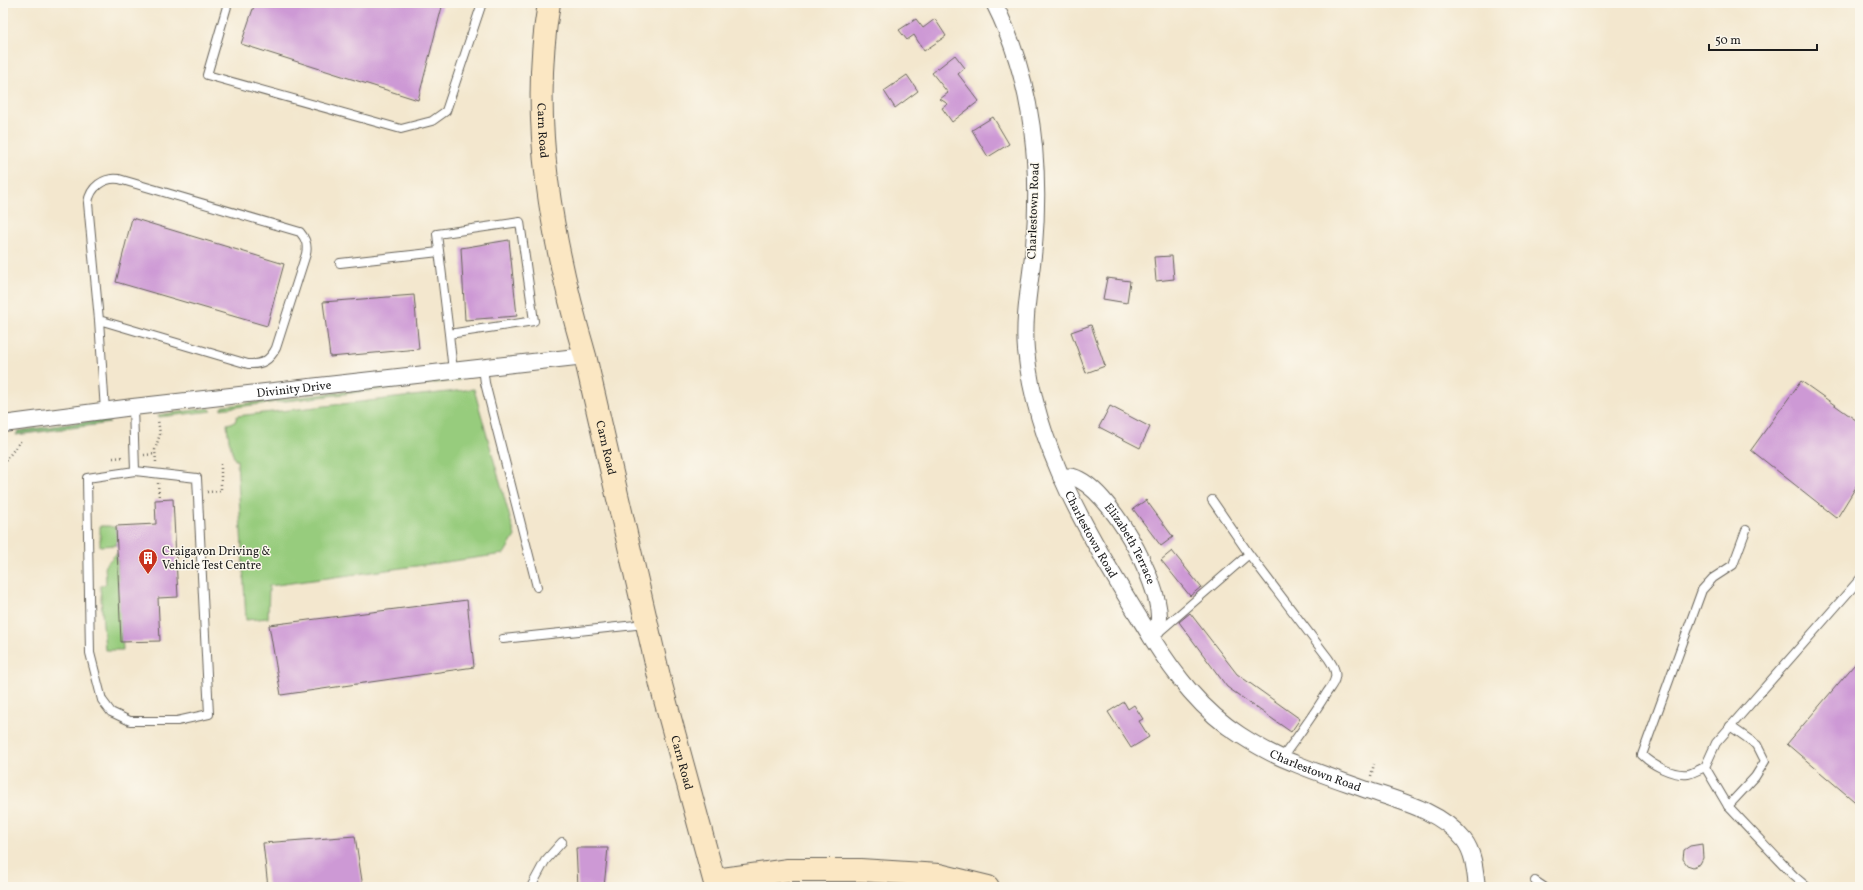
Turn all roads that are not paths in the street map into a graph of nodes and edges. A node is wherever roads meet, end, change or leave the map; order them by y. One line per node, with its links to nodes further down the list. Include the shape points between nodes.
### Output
1 (228, 3): 2 (lane, via 207,75 401,129 432,121 446,111)
2 (482, 3)
3 (549, 3): 9 (main road, Carn Road, via 541,74 546,180 570,304)
4 (994, 3): 16 (street, Charlestown Road, via 1022,77 1033,134 1034,245 1026,347 1028,368 1042,424)
5 (439, 252): 6 (lane); 8 (lane); 8 (lane, via 437,234 520,222 534,321)
6 (340, 263)
7 (99, 320): 7 (lane, via 88,197 92,190 106,179 119,178 300,232 306,240 306,254 276,348 273,354 262,362 248,364); 13 (lane)
8 (449, 334): 11 (lane)
9 (585, 356): 10 (street, Divinity Drive); 22 (main road, Carn Road)
10 (483, 367): 11 (street, Divinity Drive); 21 (lane)
11 (453, 371): 12 (street, Divinity Drive)
12 (133, 407): 13 (street, Divinity Drive); 15 (lane)
13 (104, 411): 14 (street, Divinity Drive)
14 (3, 424)
15 (135, 471): 15 (lane, via 87,478 90,653 102,700 111,712 130,721 177,721 209,714 197,478)
16 (1061, 477): 23 (street, Charlestown Road, via 1077,511); 23 (street, Elizabeth Terrace, via 1072,476 1095,491 1122,524 1140,556 1157,603 1159,624)
17 (1212, 500): 19 (lane)
18 (1746, 530): 27 (lane, via 1733,564 1713,578 1702,590 1642,755 1648,762 1676,773 1688,774)
19 (1249, 554): 23 (lane); 26 (lane, via 1331,662 1335,672 1332,685)
20 (1860, 579): 25 (lane)
21 (536, 587)
22 (647, 624): 24 (lane); 31 (main road, Carn Road)
23 (1152, 638): 26 (street, Charlestown Road, via 1187,688 1209,711 1238,734)
24 (503, 639)
25 (1730, 726): 27 (lane, via 1716,743); 28 (lane, via 1757,745 1765,761 1755,777)
26 (1282, 758): 34 (street, Charlestown Road, via 1400,801 1442,820 1454,829 1468,846 1473,858)
27 (1706, 767): 28 (lane)
28 (1728, 806): 36 (lane)
29 (562, 842): 32 (lane, via 545,861)
30 (1535, 881): 35 (lane)
31 (715, 883): 33 (main road, via 788,870 860,870 939,875)
32 (530, 887)
33 (988, 887)
34 (1477, 887)
35 (1544, 887)
36 (1807, 887)

